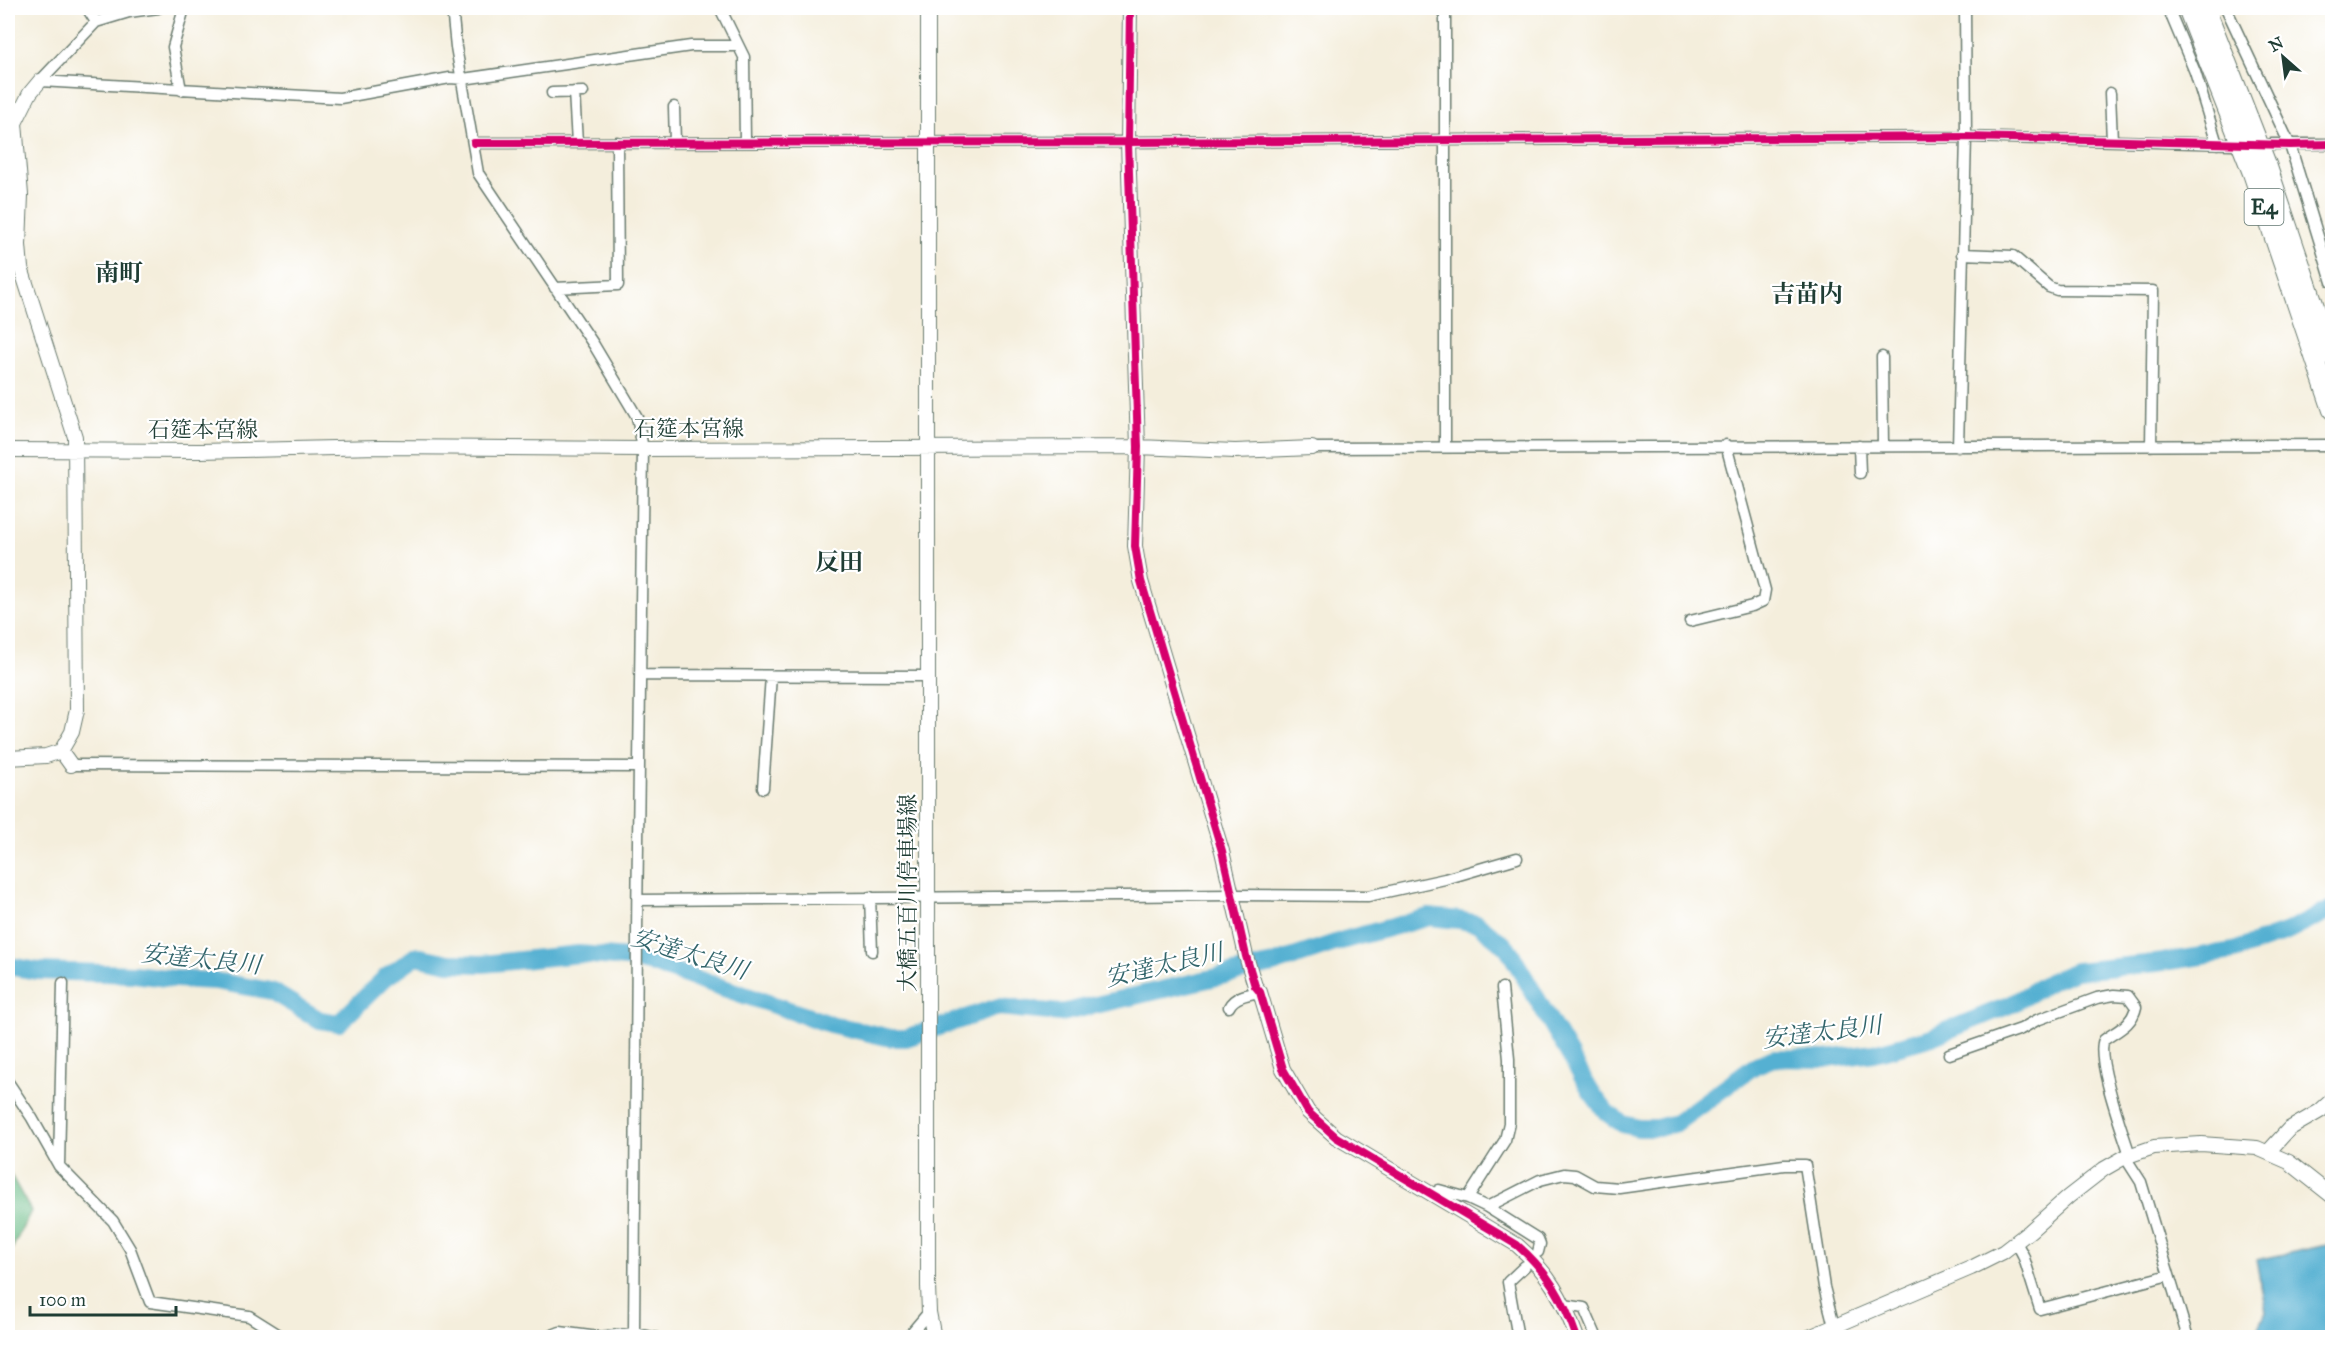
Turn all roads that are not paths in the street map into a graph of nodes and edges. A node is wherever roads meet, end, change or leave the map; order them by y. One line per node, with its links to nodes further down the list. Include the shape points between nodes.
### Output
1 (87, 8): 14 (street)
2 (158, 8): 14 (street)
3 (181, 8): 18 (street, via 173,47)
4 (452, 8): 16 (street)
5 (928, 8): 25 (main road)
6 (1130, 8): 30 (main road)
7 (1445, 8): 24 (street)
8 (1965, 8): 23 (street)
9 (2168, 8): 33 (street, via 2195,72)
10 (2187, 8): 43 (highway, E4, via 2252,173)
11 (2206, 8): 42 (highway, E4, via 2268,167)
12 (2226, 8): 37 (street)
13 (721, 9): 15 (street)
14 (96, 22): 17 (street)
15 (738, 46): 16 (street, via 691,46); 29 (street, via 746,67)
16 (463, 79): 18 (street, via 340,98); 31 (street)
17 (39, 81): 18 (street); 22 (main road)
18 (181, 90)
19 (552, 93): 32 (street, via 579,92)
20 (2110, 93): 26 (street)
21 (674, 107): 28 (street)
22 (11, 123): 53 (main road, via 21,186 21,268)
23 (1966, 137): 24 (street); 26 (street, via 2060,133); 38 (street)
24 (1445, 139): 30 (street); 50 (street)
25 (927, 141): 29 (street); 30 (street); 55 (main road)
26 (2112, 141): 33 (street)
27 (617, 142): 28 (street); 32 (street); 40 (street, via 618,285)
28 (675, 142): 29 (street)
29 (745, 142)
30 (1128, 142): 49 (main road)
31 (474, 143): 32 (street); 40 (street, via 478,173)
32 (577, 143)
33 (2217, 144): 34 (street)
34 (2232, 144)
35 (2271, 144): 37 (street)
36 (2332, 144): 37 (street)
37 (2290, 145): 39 (street)
38 (1962, 254): 48 (street, via 2013,256 2057,290 2153,291); 51 (street)
39 (2332, 282)
40 (555, 288): 54 (street, via 637,417)
41 (1882, 357): 47 (street)
42 (2332, 357)
43 (2332, 410)
44 (1726, 445): 46 (street); 50 (street); 58 (street, via 1764,590 1763,601)
45 (2332, 445): 48 (street)
46 (1859, 446): 47 (street); 57 (street)
47 (1883, 446): 51 (street)
48 (2151, 446): 51 (street)
49 (1138, 447): 52 (main road, 石筵本宮線, via 1235,451); 55 (main road, 石筵本宮線); 68 (main road, via 1135,546 1141,581)
50 (1445, 447): 52 (street)
51 (1958, 447)
52 (1312, 448)
53 (76, 449): 54 (main road, 石筵本宮線); 56 (main road, 石筵本宮線); 62 (main road, via 77,710 72,732)
54 (644, 449): 55 (main road, 石筵本宮線); 59 (street)
55 (929, 449): 61 (main road, 大橋五百川停車場線)
56 (8, 450)
57 (1860, 473)
58 (1689, 621)
59 (642, 675): 60 (street); 65 (street)
60 (771, 676): 61 (street); 66 (street)
61 (927, 676): 70 (main road, 大橋五百川停車場線)
62 (60, 751): 63 (main road, via 46,756); 64 (main road)
63 (8, 758)
64 (71, 765): 65 (street)
65 (639, 767): 71 (street)
66 (763, 788)
67 (1517, 858): 68 (street, via 1368,896)
68 (1233, 895): 70 (street); 75 (main road, via 1245,956)
69 (870, 897): 70 (street); 71 (street); 72 (street)
70 (929, 897): 92 (main road, 大橋五百川停車場線)
71 (638, 900): 94 (street)
72 (872, 951)
73 (63, 984): 82 (street)
74 (1502, 988): 85 (street, via 1509,1059 1509,1123 1506,1140)
75 (1258, 989): 76 (street); 83 (main road, via 1283,1069 1308,1112 1336,1137)
76 (1229, 1007)
77 (1949, 1054): 81 (street, via 2097,998 2128,996 2136,1006 2134,1014 2124,1027 2104,1040 2101,1052)
78 (8, 1082): 82 (street)
79 (2332, 1100): 80 (main road, via 2289,1129)
80 (2268, 1152): 81 (main road, via 2247,1146 2181,1144); 84 (main road, via 2289,1162)
81 (2128, 1156): 87 (main road, via 2087,1182); 90 (street, via 2141,1182)
82 (59, 1166): 95 (street, via 113,1221 130,1249 150,1302 249,1316)
83 (1432, 1196): 85 (street, via 1440,1190); 91 (main road, via 1516,1245 1544,1270)
84 (2332, 1196)
85 (1468, 1198): 86 (street)
86 (1487, 1207): 88 (street, via 1538,1239); 93 (street, via 1540,1180 1564,1174 1575,1175 1595,1186 1619,1188 1805,1164)
87 (2016, 1242): 90 (street, via 2040,1309); 93 (main road, via 1971,1268)
88 (1538, 1252)
89 (1525, 1266): 100 (street, via 1508,1282)
90 (2169, 1275): 104 (street)
91 (1564, 1305): 101 (main road); 102 (street, via 1584,1308)
92 (929, 1311): 98 (street); 99 (main road, 大橋五百川停車場線)
93 (1834, 1326): 103 (main road)
94 (634, 1333): 96 (street, via 598,1337 560,1332); 97 (street)
95 (284, 1338)
96 (545, 1338)
97 (657, 1338)
98 (907, 1338)
99 (934, 1338)
100 (1518, 1338)
101 (1577, 1338)
102 (1597, 1338)
103 (1807, 1338)
104 (2188, 1338)

